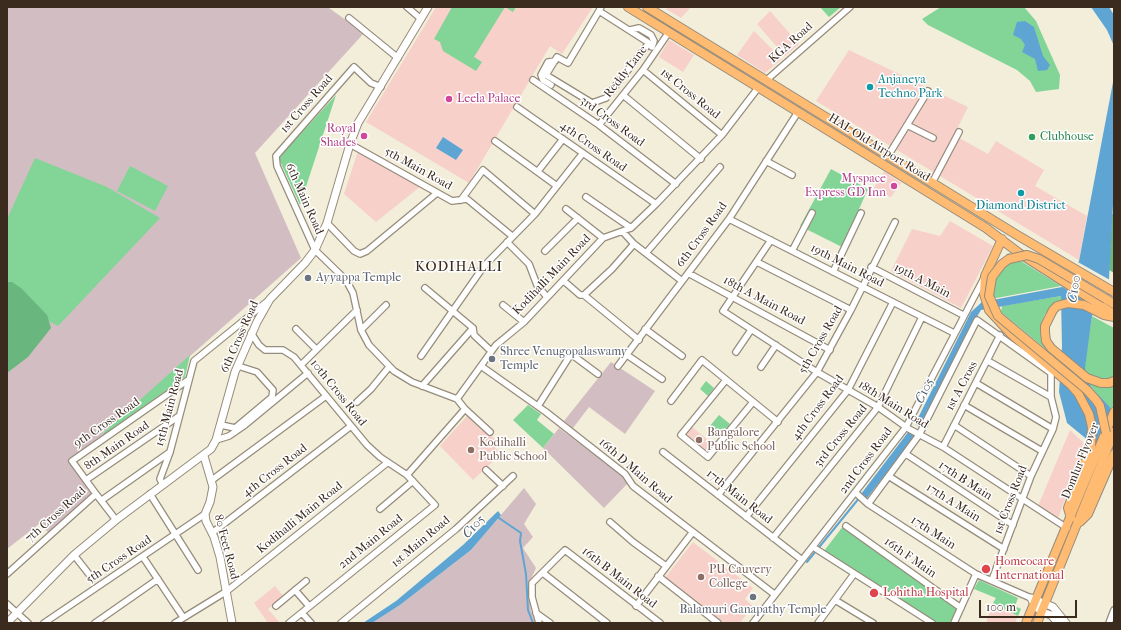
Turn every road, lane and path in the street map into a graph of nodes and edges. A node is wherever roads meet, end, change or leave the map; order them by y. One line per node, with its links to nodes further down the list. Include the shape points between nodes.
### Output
1 (408, 7): 8 (street)
2 (428, 7): 8 (street, 6th Cross Road)
3 (628, 7): 10 (main road, HAL Old Airport Road)
4 (647, 7): 16 (main road, HAL Old Airport Road)
5 (850, 7): 16 (street, KGA Road)
6 (600, 9): 9 (street); 13 (street, via 568,63 557,57)
7 (349, 18): 12 (street)
8 (421, 19): 12 (street, 6th Cross Road)
9 (630, 30): 11 (street, via 639,28 651,35 654,41); 13 (street, via 649,43 606,98 592,103 546,76)
10 (669, 32): 14 (street, Reddy Lane); 19 (main road, HAL Old Airport Road)
11 (652, 47)
12 (398, 58): 18 (street, 6th Cross Road)
13 (555, 61): 17 (street, via 548,62 541,75 543,80)
14 (643, 70): 21 (street, Reddy Lane); 27 (street, 1st Cross Road)
15 (533, 80): 24 (street, 3rd Cross Road)
16 (767, 81): 34 (main road, HAL Old Airport Road)
17 (551, 85)
18 (382, 87): 31 (street, 6th Cross Road, via 358,124); 33 (street, 1st Cross Road, via 371,83 354,67)
19 (758, 88): 23 (main road, HAL Old Airport Road); 27 (street, Kodihalli Main Road)
20 (928, 90): 25 (street)
21 (623, 95): 24 (street, Reddy Lane); 35 (street)
22 (517, 107): 29 (street, 4th Cross Road)
23 (798, 112): 36 (street, 6th Cross Road); 59 (main road, HAL Old Airport Road)
24 (599, 125): 41 (street, 3rd Cross Road)
25 (907, 125): 28 (street); 34 (street)
26 (959, 132): 40 (street)
27 (722, 135): 35 (street, Kodihalli Main Road)
28 (933, 138)
29 (563, 139): 32 (street, 4th Cross Road); 38 (street)
30 (494, 141): 38 (street)
31 (350, 144): 43 (street, 5th Main Road); 54 (street, 6th Cross Road)
32 (583, 153): 42 (street); 46 (street, 4th Cross Road)
33 (276, 156): 63 (street, 6th Main Road, via 276,166)
34 (888, 156): 40 (main road, HAL Old Airport Road)
35 (701, 159): 41 (street, Kodihalli Main Road)
36 (766, 161): 39 (street); 52 (street, 6th Cross Road)
37 (720, 167): 66 (street)
38 (538, 171): 42 (street)
39 (792, 175)
40 (932, 183): 76 (main road, HAL Old Airport Road)
41 (676, 184): 46 (street, Kodihalli Main Road)
42 (557, 186): 49 (street)
43 (437, 193): 45 (street, 5th Main Road, via 452,201); 54 (street, via 360,254)
44 (586, 197): 55 (street)
45 (461, 200): 49 (street, via 483,170); 57 (street, 5th Main Road, via 468,199)
46 (656, 204): 55 (street, Kodihalli Main Road)
47 (566, 209): 51 (street)
48 (861, 213): 69 (street)
49 (534, 214): 57 (street)
50 (812, 214): 64 (street)
51 (578, 218): 58 (street); 65 (street)
52 (729, 219): 60 (street, 19th Main Road); 70 (street, 6th Cross Road)
53 (895, 222): 68 (street, 5th Cross Road)
54 (328, 223): 63 (street, 6th Cross Road)
55 (631, 228): 56 (street, Kodihalli Main Road)
56 (623, 232): 58 (street, Kodihalli Main Road); 62 (street)
57 (512, 236): 61 (street)
58 (603, 238): 73 (street, Kodihalli Main Road)
59 (1002, 239): 71 (main road); 85 (main road, HAL Old Airport Road, via 1019,253)
60 (770, 240): 64 (street, 19th Main Road); 67 (street)
61 (507, 242): 78 (street, via 529,264 537,285); 88 (street, via 484,266)
62 (634, 244): 66 (street); 77 (street)
63 (315, 250): 80 (street, 6th Cross Road, via 305,264); 86 (street, via 346,280 353,293)
64 (792, 251): 69 (street, 19th Main Road)
65 (545, 252)
66 (646, 253): 72 (street)
67 (757, 262): 79 (street); 87 (street)
68 (871, 267): 74 (street, 5th Cross Road); 89 (street, 19th A Main)
69 (833, 272): 74 (street, 19th Main Road)
70 (688, 273): 72 (street, 6th Cross Road); 79 (street, 18th A Main Road)
71 (985, 276): 89 (street, 2nd Cross Road); 178 (main road, via 989,310 1010,334 1078,393 1084,403 1092,427 1091,446 1068,508)
72 (682, 281): 95 (street, 6th Cross Road)
73 (562, 282): 77 (street); 78 (street, Kodihalli Main Road)
74 (863, 286): 81 (street, 19th Main Road); 87 (street, 5th Cross Road)
75 (425, 288): 88 (street)
76 (1113, 291)
77 (584, 296): 101 (street)
78 (547, 297): 92 (street, Kodihalli Main Road)
79 (733, 297): 97 (street, 18th Main Road, via 723,312); 104 (street, 18th A Main Road)
80 (270, 299): 98 (street, 6th Cross Road); 121 (street, 15th Main Road, via 194,361)
81 (893, 302): 91 (street, 19th Main Road); 126 (street, 4th Cross Road)
82 (1114, 304): 85 (main road)
83 (386, 305): 96 (street)
84 (503, 305): 92 (street)
85 (1102, 306): 90 (main road, HAL Old Airport Road); 123 (main road, via 1077,302 1057,306 1045,326 1046,341 1087,378 1101,383); 146 (main road, bridge, via 1039,259 1027,255 1009,259 992,277 989,296 998,316 1092,395 1100,406)
86 (357, 310): 96 (street); 103 (street)
87 (851, 310): 104 (street, 5th Cross Road)
88 (452, 312): 93 (street); 108 (street)
89 (963, 314): 99 (street, 2nd Cross Road)
90 (1114, 315)
91 (922, 317): 99 (street, 19th Main Road); 135 (street, 3rd Cross Road)
92 (524, 322): 105 (street, Kodihalli Main Road)
93 (473, 328): 105 (street, via 474,335); 125 (street)
94 (296, 329): 103 (street)
95 (645, 329): 101 (street, 6th Cross Road); 109 (street)
96 (361, 330): 115 (street, via 369,345)
97 (751, 330): 102 (street, 18th Main Road); 106 (street)
98 (251, 333): 111 (street, 10th Cross Road, via 266,350 286,351); 112 (street, 6th Cross Road)
99 (954, 333): 143 (street, 2nd Cross Road)
100 (1000, 335): 110 (street, 1st A Cross); 128 (street, via 1051,373); 147 (street, via 976,320)
101 (638, 340): 107 (street, 6th Cross Road)
102 (776, 345): 116 (street); 118 (street, 18th Main Road)
103 (316, 349): 111 (street)
104 (830, 350): 118 (street, 5th Cross Road)
105 (491, 351): 113 (street, Kodihalli Main Road)
106 (736, 352)
107 (627, 355): 114 (street, 6th Cross Road); 120 (street)
108 (421, 356)
109 (682, 356)
110 (988, 361): 124 (street, 1st A Cross); 128 (street)
111 (302, 364): 117 (street, 10th Cross Road)
112 (238, 366): 140 (street, 6th Cross Road); 140 (street, via 257,372 273,390 272,397 235,428)
113 (481, 366): 129 (street, Kodihalli Main Road); 134 (street, 16th D Main Road)
114 (618, 366)
115 (389, 367): 125 (street); 131 (street)
116 (761, 367)
117 (308, 372): 127 (street, 10th Cross Road); 148 (street, via 245,425 229,436)
118 (817, 372): 126 (street, 18th Main Road); 139 (street, 5th Cross Road)
119 (598, 374): 134 (street, via 571,354)
120 (662, 379)
121 (188, 380): 138 (street, 15th Main Road); 162 (street, 9th Cross Road, via 72,461)
122 (726, 380): 130 (street, via 702,360); 132 (street); 132 (street, via 681,435 708,457)
123 (1114, 381)
124 (976, 383): 133 (street, 1st A Cross); 144 (street)
125 (422, 386): 129 (street)
126 (848, 390): 135 (street, 18th Main Road); 176 (street, 4th Cross Road)
127 (326, 396): 142 (street, 10th Cross Road); 163 (street)
128 (1051, 397): 144 (street, via 1056,417)
129 (457, 399): 136 (street)
130 (671, 401)
131 (357, 402)
132 (753, 402): 139 (street)
133 (964, 405): 141 (street, 1st A Cross); 150 (street)
134 (538, 406): 184 (street, 16th D Main Road, via 625,474 633,486)
135 (878, 407): 143 (street, 18th Main Road); 186 (street, 3rd Cross Road)
136 (465, 409): 145 (street); 158 (street)
137 (1114, 412): 146 (main road, Domlur Flyover)
138 (179, 416): 151 (street, 15th Main Road); 162 (street, 8th Main Road)
139 (778, 422): 170 (street, 5th Cross Road)
140 (221, 425): 148 (street, 6th Cross Road)
141 (954, 425): 149 (street, 1st A Cross); 161 (street)
142 (351, 426): 156 (street, 10th Cross Road, via 366,445); 183 (street, 4th Cross Road)
143 (908, 428): 147 (street, 18th Main Road); 169 (street, 2nd Cross Road)
144 (1053, 429): 150 (street, 1st Cross Road)
145 (490, 432)
146 (1110, 432): 178 (main road, Domlur Flyover)
147 (918, 434): 149 (street, 18th Main Road); 153 (street)
148 (216, 440): 155 (street, 6th Cross Road)
149 (943, 447): 171 (street, 18th Main Road)
150 (1042, 451): 161 (street, 1st Cross Road)
151 (170, 452): 165 (street, 15th Main Road, via 160,479); 172 (street, 7th Cross Road)
152 (663, 452): 170 (street, 17th Main Road)
153 (906, 454): 160 (street); 180 (street, 17th B Main)
154 (1113, 455): 178 (main road, via 1088,514)
155 (204, 456): 163 (street, 80 Feet Road); 165 (street, 6th Cross Road)
156 (387, 462): 158 (street, 10th Cross Road); 204 (street, Kodihalli Main Road)
157 (486, 470): 166 (street)
158 (407, 475): 164 (street, 2nd Main Road)
159 (513, 476): 166 (street, 1st Main Road)
160 (890, 476): 173 (street); 188 (street, 17th A Main)
161 (1031, 476): 171 (street, 1st Cross Road)
162 (86, 480): 167 (street, 9th Cross Road)
163 (212, 480): 175 (street, 80 Feet Road, via 212,497)
164 (412, 481): 174 (street); 211 (street, 2nd Main Road, via 435,505)
165 (163, 485): 168 (street, 6th Cross Road)
166 (503, 486): 228 (street, 1st Main Road)
167 (96, 494): 172 (street, 7th Cross Road); 195 (street, 7th Cross Road)
168 (150, 494): 177 (street, 6th Cross Road); 185 (street)
169 (857, 494): 173 (street); 187 (street, 2nd Cross Road)
170 (718, 495): 176 (street, 17th Main Road)
171 (1023, 499): 180 (street, 1st Cross Road); 182 (street, 18th Main Road)
172 (102, 500): 177 (street, 7th Cross Road)
173 (867, 503): 197 (street, 17th Main)
174 (380, 509)
175 (205, 514): 183 (street, 80 Feet Road); 185 (street, 5th Cross Road)
176 (746, 517): 186 (street, 17th Main Road)
177 (116, 520): 189 (street, 6th Cross Road)
178 (1075, 520): 182 (main road); 208 (main road)
179 (610, 522): 192 (street)
180 (1013, 525): 188 (street, 1st Cross Road)
181 (846, 526): 213 (street, 16th F Main)
182 (1067, 528): 207 (main road)
183 (212, 533): 204 (street, 80 Feet Road)
184 (692, 533): 192 (street); 205 (street, 16th D Main Road)
185 (176, 534): 190 (street, 5th Cross Road); 193 (street)
186 (773, 538): 191 (street, 17th Main Road)
187 (814, 548): 191 (street, 2nd Cross Road); 196 (street)
188 (1004, 549): 201 (street, 1st Cross Road)
189 (74, 555): 199 (street); 215 (street, 6th Cross Road)
190 (143, 557): 200 (street); 222 (street, 5th Cross Road)
191 (802, 560): 205 (street, 2nd Cross Road)
192 (666, 566): 198 (street)
193 (198, 570)
194 (543, 573): 212 (street, 16th B Main Road, via 565,550); 216 (street, via 532,583); 231 (street)
195 (7, 574)
196 (854, 574): 206 (street); 237 (street)
197 (976, 574): 201 (street, 17th Main); 213 (street)
198 (658, 576): 212 (street); 233 (street)
199 (92, 578)
200 (158, 579): 219 (street); 223 (street)
201 (992, 580): 207 (street)
202 (306, 581): 203 (street)
203 (296, 590): 210 (street); 211 (street)
204 (227, 592): 219 (street, Kodihalli Main Road); 225 (street, 80 Feet Road)
205 (774, 594): 234 (street, 2nd Cross Road)
206 (835, 600): 235 (street); 236 (street)
207 (1034, 600): 208 (street); 217 (street); 239 (main road)
208 (1046, 603): 217 (main road); 242 (street, via 1053,606)
209 (7, 604): 215 (street)
210 (276, 606)
211 (309, 606): 218 (street, 2nd Main Road)
212 (636, 606): 232 (street, 16th B Main Road)
213 (961, 608): 238 (street)
214 (1114, 611): 243 (street)
215 (18, 612): 220 (street, 6th Cross Road); 221 (street)
216 (535, 612): 229 (street); 230 (street)
217 (1042, 612): 240 (main road); 241 (street, via 1051,615)
218 (302, 613): 226 (street, 2nd Main Road); 227 (street)
219 (184, 616): 224 (street, Kodihalli Main Road)
220 (7, 623)
221 (28, 623)
222 (44, 623)
223 (95, 623)
224 (175, 623)
225 (232, 623)
226 (289, 623)
227 (311, 623)
228 (341, 623)
229 (539, 623)
230 (550, 623)
231 (607, 623)
232 (660, 623)
233 (718, 623)
234 (753, 623)
235 (818, 623)
236 (873, 623)
237 (932, 623)
238 (954, 623)
239 (1026, 623)
240 (1037, 623)
241 (1058, 623)
242 (1066, 623)
243 (1109, 623)

